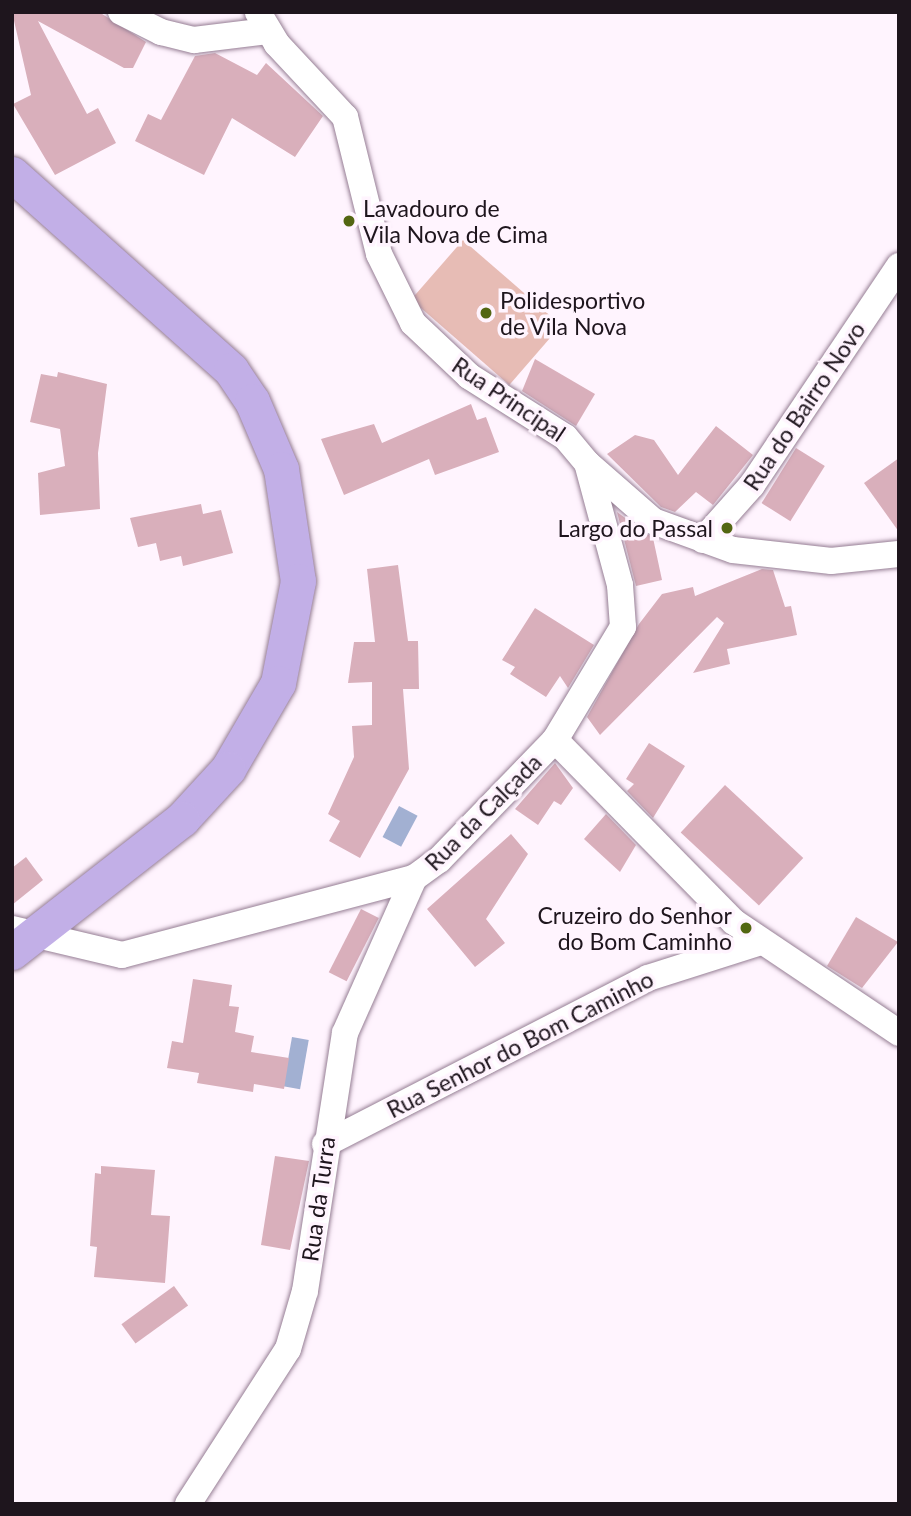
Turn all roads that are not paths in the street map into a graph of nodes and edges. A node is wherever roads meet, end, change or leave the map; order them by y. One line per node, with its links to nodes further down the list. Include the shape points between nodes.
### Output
1 (121, 12): 2 (street, via 161,32 194,40)
2 (262, 22): 5 (street, Rua Principal, via 345,117 379,254 413,323 469,376 565,437)
3 (12, 174): 10 (main road, via 231,370 252,401 281,468 298,581 278,683 228,769 181,819)
4 (899, 266): 6 (street, Rua do Bairro Novo, via 752,485)
5 (587, 463): 6 (street, Rua Principal, via 644,516); 8 (street, Rua da Calçada, via 620,584 623,627)
6 (702, 540): 7 (street, Rua Principal, via 802,560)
7 (899, 554)
8 (555, 740): 9 (street, Rua da Calçada, via 439,860); 11 (street)
9 (414, 878): 10 (street, Rua da Calçada, via 132,954 102,954); 13 (street, Rua da Turra, via 351,1012)
10 (20, 939)
11 (758, 943): 12 (street); 13 (street, Rua Senhor do Bom Caminho, via 648,978)
12 (899, 1033)
13 (325, 1144): 14 (street, Rua da Turra, via 305,1292 288,1349)
14 (188, 1504)

